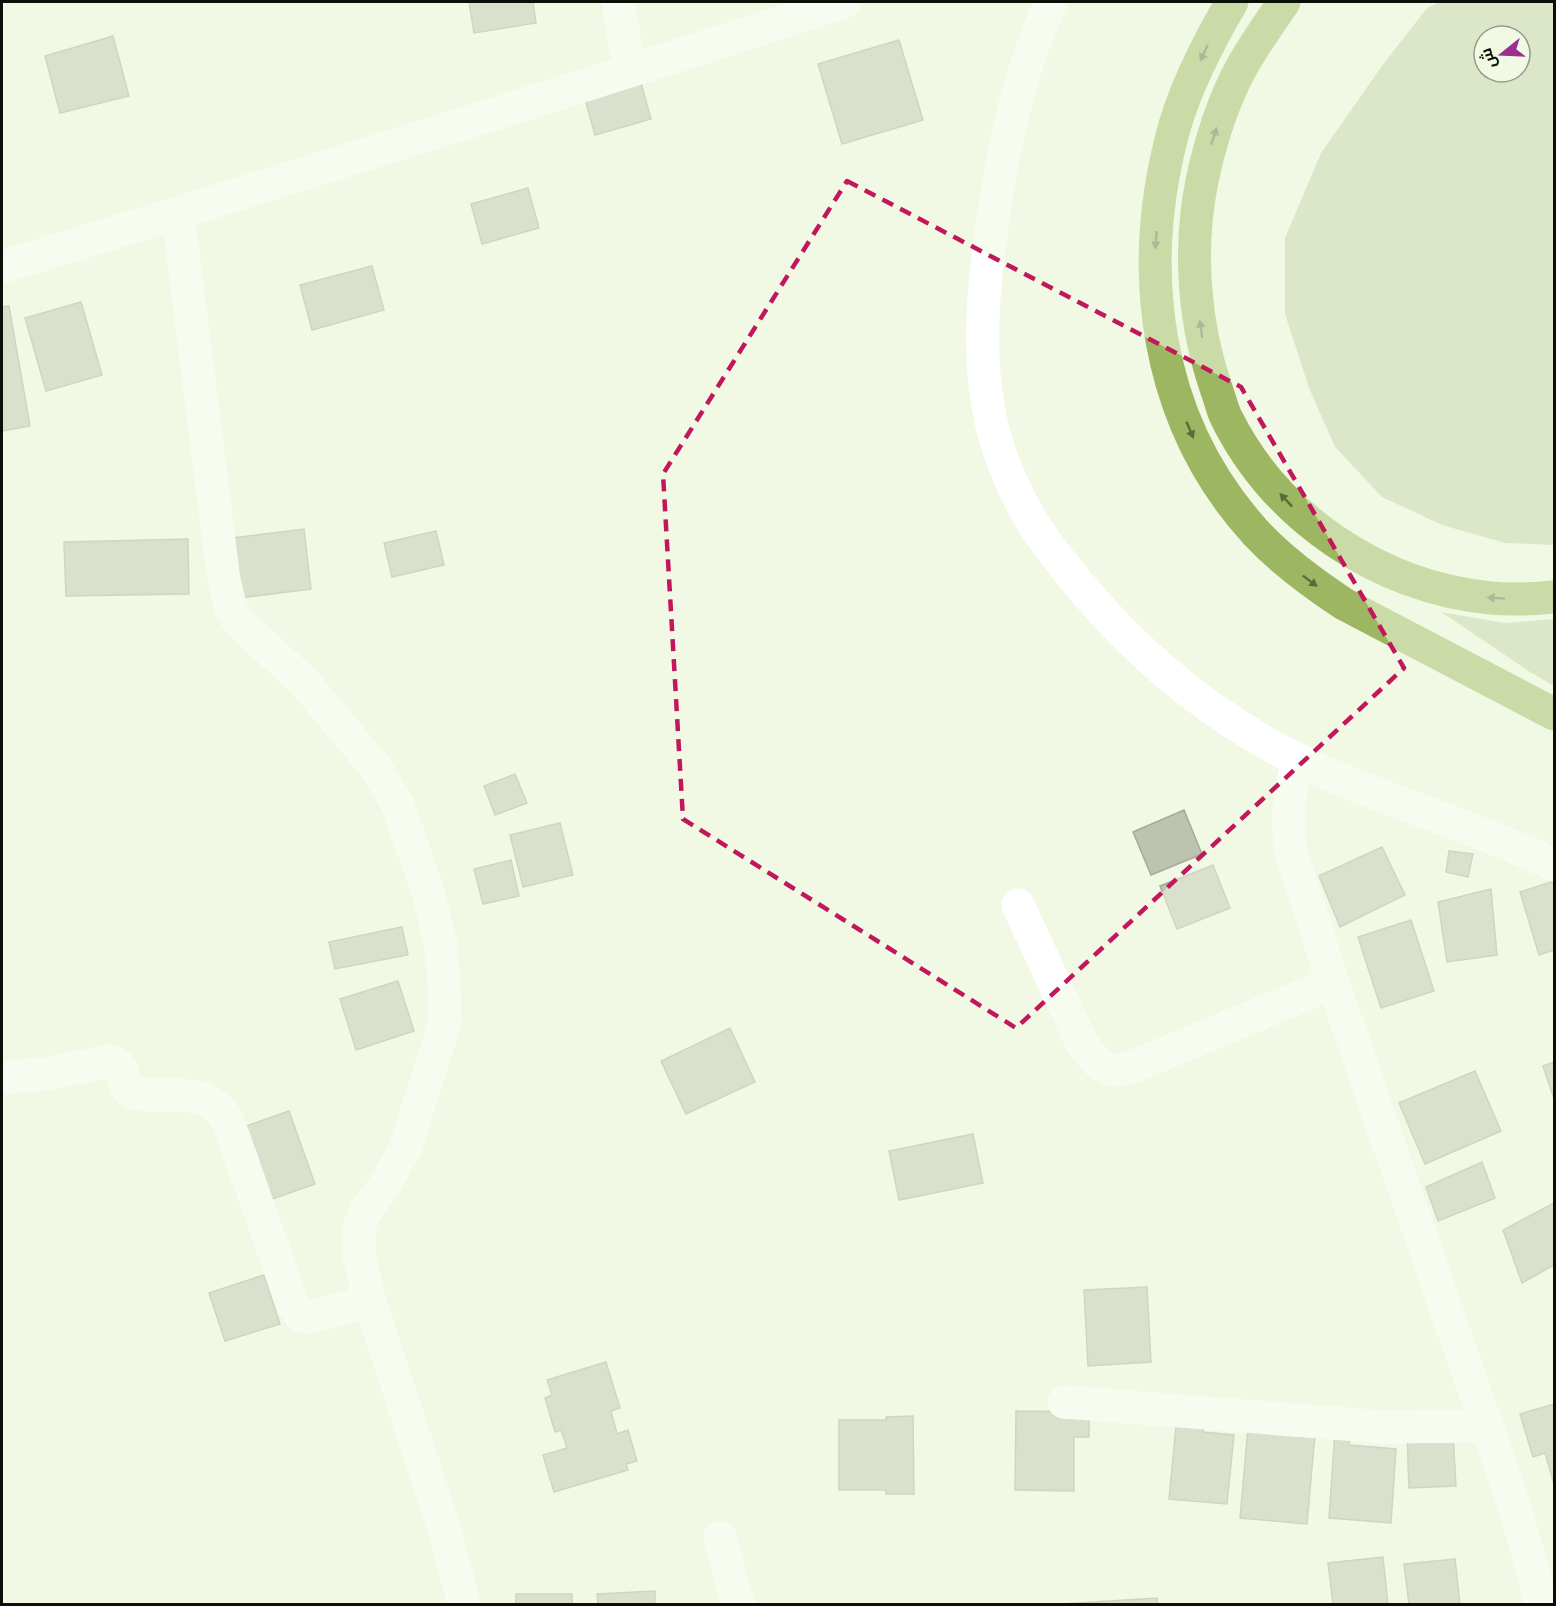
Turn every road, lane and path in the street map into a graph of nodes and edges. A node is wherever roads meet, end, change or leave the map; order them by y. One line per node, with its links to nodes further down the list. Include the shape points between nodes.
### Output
1 (618, 2): 6 (street)
2 (844, 2): 6 (street)
3 (1051, 2): 11 (street, via 1024,70 992,227 982,338 988,409 997,444 1009,478 1044,540 1124,634 1189,691 1261,740)
4 (1232, 2): 10 (highway, one-way to 10, via 1209,40 1176,123 1158,210 1155,255 1159,330 1178,404 1193,438 1211,472 1256,532 1312,583 1344,604)
5 (1284, 2): 9 (highway, one-way to 5, via 1492,598 1455,592 1410,580 1350,552 1291,506 1250,456 1225,415 1202,340 1197,300 1196,231 1202,182 1217,125 1240,70)
6 (630, 71): 7 (street)
7 (178, 214): 8 (street); 16 (street, via 231,609 241,624 304,682 376,768 398,805 428,892 441,945 445,1023 405,1148 359,1227 359,1256)
8 (2, 267)
9 (1554, 597)
10 (1554, 714)
11 (1299, 760): 12 (street); 14 (street, via 1288,805 1291,851)
12 (1554, 865)
13 (1018, 905): 14 (street, via 1082,1043 1092,1058 1118,1070)
14 (1333, 983): 18 (street)
15 (2, 1078): 16 (street, via 110,1061 121,1069 132,1092 205,1099 224,1114 234,1135 292,1303 301,1316)
16 (370, 1302): 20 (street, via 444,1527)
17 (1064, 1402): 18 (street, via 1383,1427)
18 (1487, 1426): 22 (street)
19 (720, 1537): 21 (street)
20 (464, 1605)
21 (738, 1605)
22 (1541, 1605)

